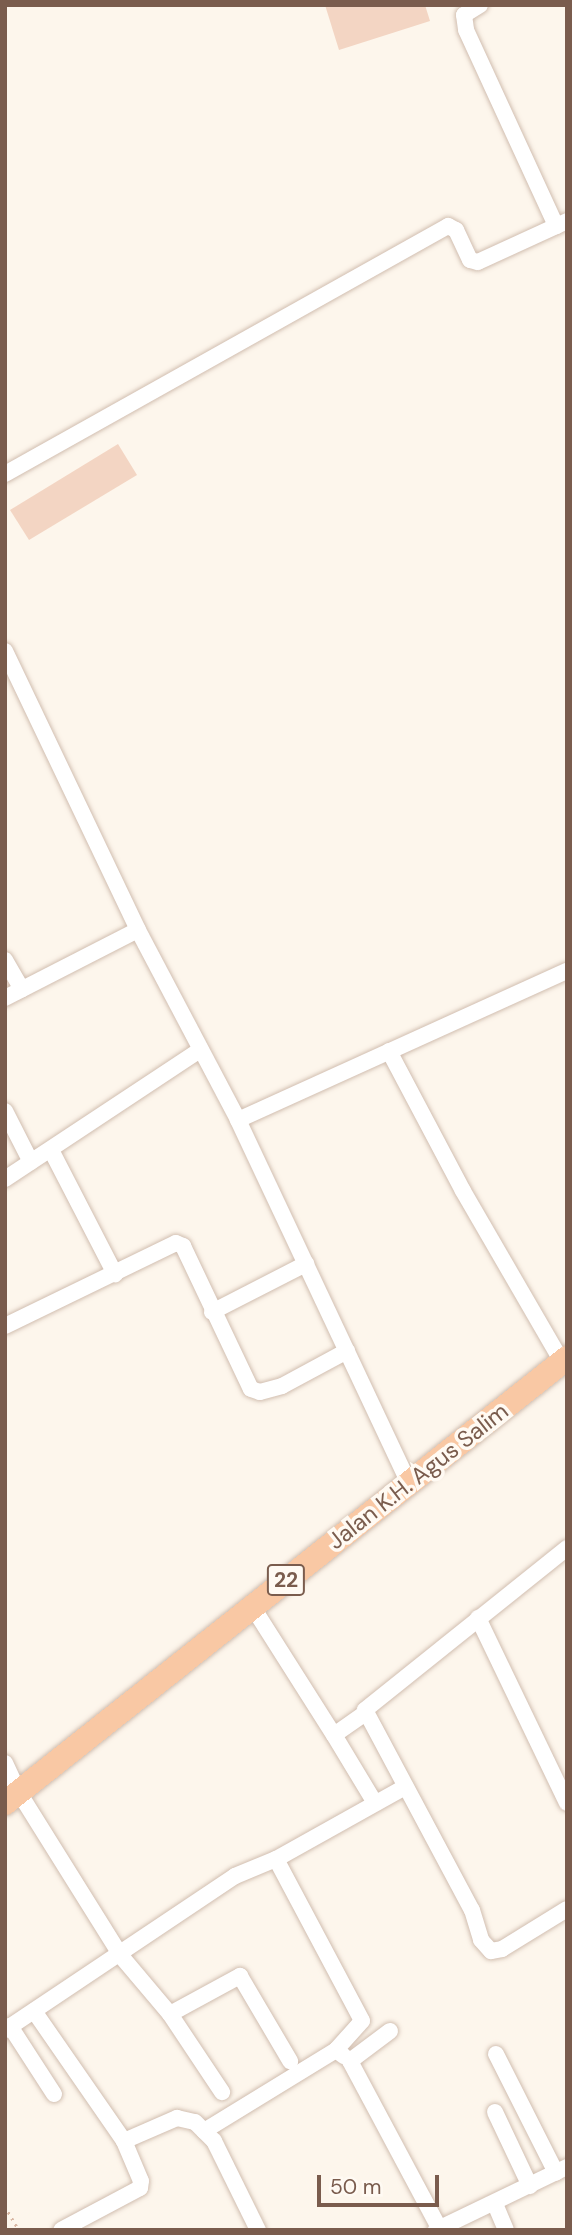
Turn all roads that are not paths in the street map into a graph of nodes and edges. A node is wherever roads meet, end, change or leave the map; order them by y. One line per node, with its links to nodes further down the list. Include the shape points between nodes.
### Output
1 (480, 5): 2 (street, via 464,15 466,30)
2 (561, 223): 3 (street, via 478,262 470,260 456,230 448,226)
3 (5, 474)
4 (5, 651): 5 (street)
5 (138, 930): 8 (street); 10 (street)
6 (5, 960): 8 (street)
7 (567, 971): 11 (street)
8 (22, 990): 9 (street)
9 (5, 998)
10 (200, 1050): 13 (street); 14 (street)
11 (389, 1051): 13 (street); 22 (street, via 463,1191)
12 (5, 1111): 15 (street)
13 (238, 1120): 17 (street)
14 (51, 1150): 15 (street); 18 (street)
15 (31, 1162): 16 (street)
16 (5, 1179)
17 (306, 1264): 19 (street); 21 (street)
18 (115, 1274): 19 (street, via 176,1243 183,1246); 20 (street)
19 (212, 1312): 21 (street, via 251,1389 260,1392 282,1386)
20 (5, 1326)
21 (347, 1351): 23 (street)
22 (565, 1360): 23 (highway, Jalan K.H. Agus Salim / 22)
23 (408, 1483): 25 (highway, Jalan K.H. Agus Salim / 22)
24 (567, 1548): 26 (street)
25 (252, 1606): 28 (street); 31 (highway, Jalan K.H. Agus Salim / 22)
26 (478, 1618): 27 (street, via 366,1707); 33 (street)
27 (366, 1713): 28 (street); 30 (street)
28 (334, 1735): 32 (street)
29 (5, 1763): 31 (street)
30 (405, 1787): 32 (street); 35 (street, via 491,1951 502,1949)
31 (12, 1797): 36 (street)
32 (374, 1803): 34 (street)
33 (567, 1803)
34 (276, 1859): 36 (street, via 235,1876); 41 (street, via 362,2021)
35 (567, 1909)
36 (121, 1956): 37 (street); 38 (street)
37 (34, 2011): 39 (street); 49 (street)
38 (170, 2014): 43 (street, via 240,1976); 45 (street)
39 (8, 2028): 46 (street)
40 (390, 2031): 44 (street, via 352,2055)
41 (336, 2050): 44 (street); 48 (street)
42 (496, 2054): 50 (street)
43 (290, 2061)
44 (351, 2061): 53 (street)
45 (222, 2092)
46 (54, 2094)
47 (495, 2112): 51 (street)
48 (204, 2131): 49 (street, via 195,2122 177,2118); 55 (street, via 214,2141)
49 (124, 2141): 54 (street, via 140,2188)
50 (561, 2170): 51 (street)
51 (530, 2186): 52 (street)
52 (495, 2204): 53 (street); 56 (street)
53 (438, 2229)
54 (61, 2230)
55 (258, 2230)
56 (506, 2230)

